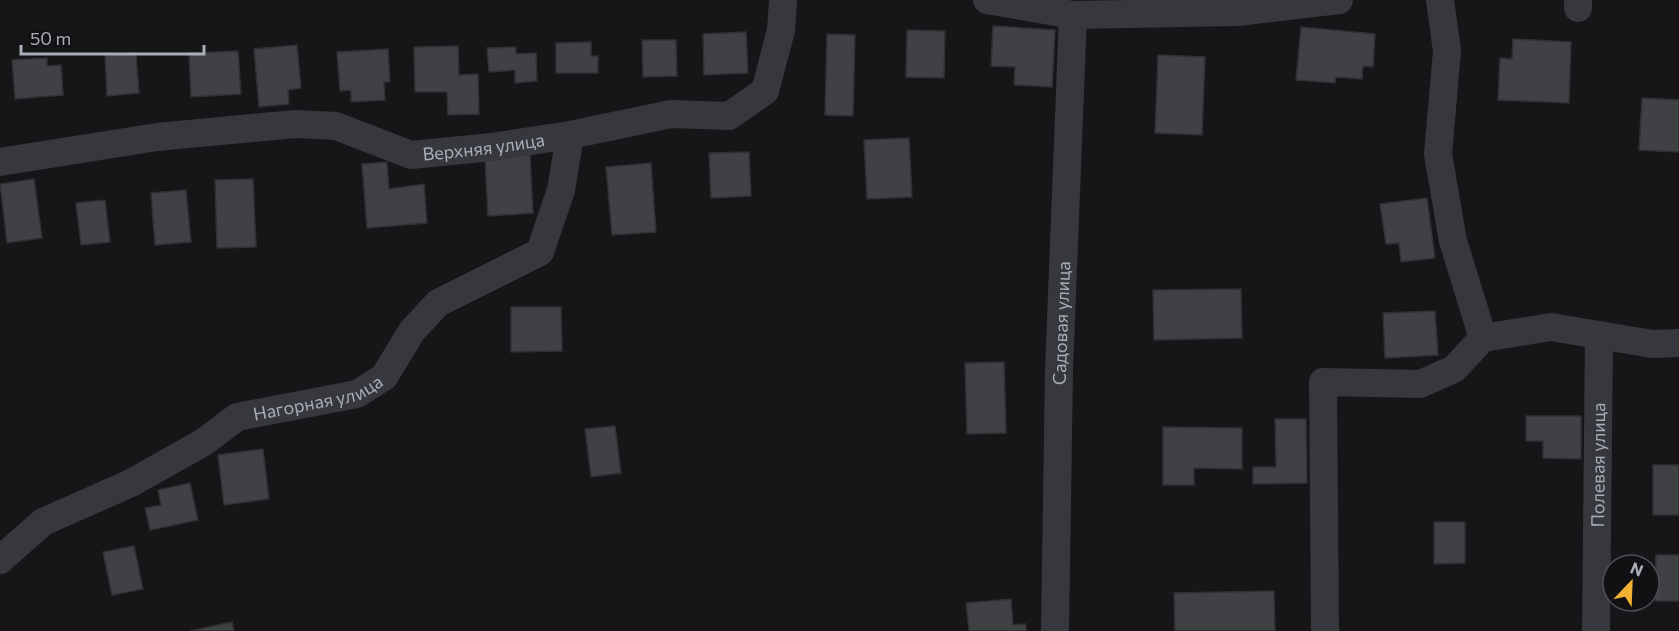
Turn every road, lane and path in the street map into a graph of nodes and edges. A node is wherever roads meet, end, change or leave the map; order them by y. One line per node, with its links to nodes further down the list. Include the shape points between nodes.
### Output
1 (783, 0): 6 (street, Верхняя улица, via 781,30 765,91 729,116 671,114)
2 (987, 0): 5 (street)
3 (1339, 0): 5 (street, via 1238,12)
4 (1440, 0): 9 (street, via 1447,51 1438,154 1453,241)
5 (1073, 15): 12 (street, Садовая улица, via 1059,370)
6 (570, 135): 7 (street, Верхняя улица, via 411,155 336,126 295,124 157,137); 11 (street, Нагорная улица, via 561,190 540,252 438,303 412,331 384,377 357,394 237,417 204,442 131,483 43,522)
7 (0, 162)
8 (1599, 335): 9 (street, via 1551,327); 10 (street, via 1652,344); 14 (street, Полевая улица)
9 (1482, 338): 13 (street, via 1454,369 1420,384 1323,382)
10 (1679, 343)
11 (0, 560)
12 (1055, 631)
13 (1325, 631)
14 (1596, 631)

